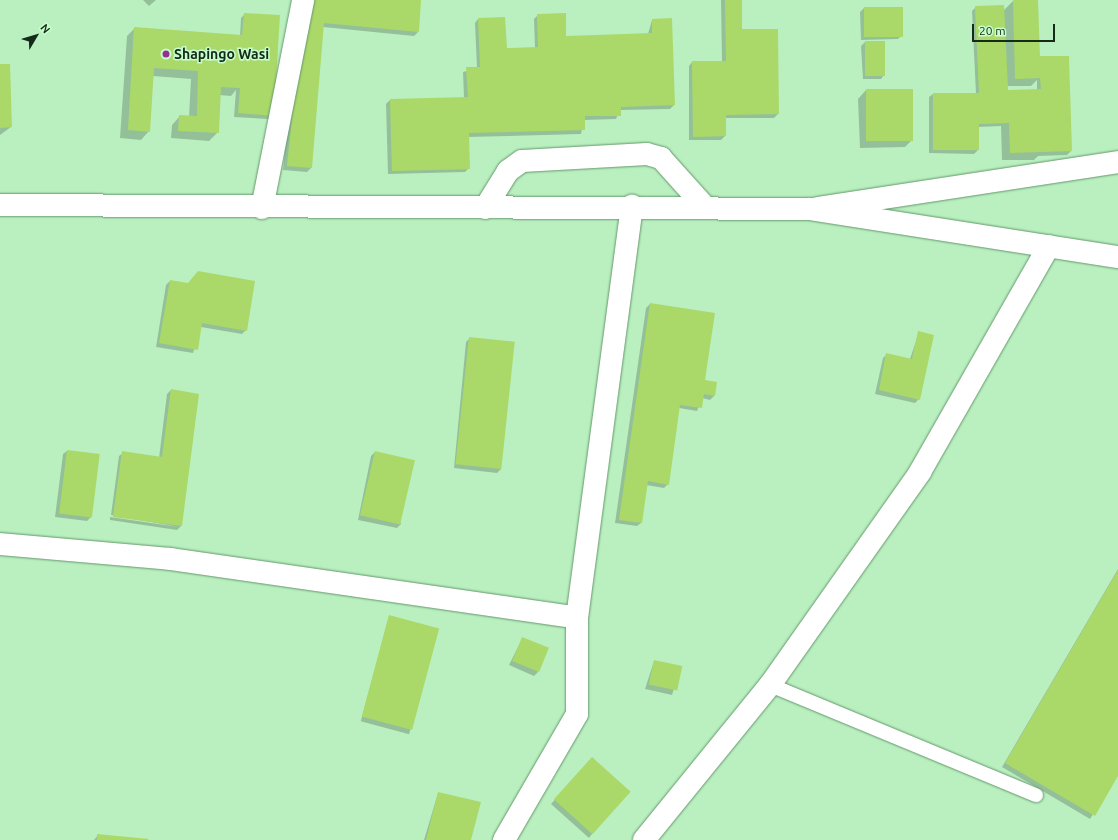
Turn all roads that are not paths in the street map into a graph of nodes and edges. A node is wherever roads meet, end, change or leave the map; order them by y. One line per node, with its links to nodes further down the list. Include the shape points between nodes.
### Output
1 (303, 0): 6 (main road)
2 (1118, 162): 8 (main road)
3 (0, 205): 6 (main road)
4 (632, 206): 5 (main road); 7 (main road); 12 (main road)
5 (705, 207): 7 (main road, via 661,158 647,154 522,161 508,171); 8 (main road)
6 (262, 208): 7 (main road)
7 (485, 208)
8 (810, 209): 9 (main road)
9 (1049, 246): 10 (main road); 13 (main road, via 920,472)
10 (1118, 257)
11 (0, 544): 12 (main road, via 170,559)
12 (577, 618): 15 (main road, via 577,714)
13 (770, 685): 14 (lane); 16 (main road)
14 (1036, 795)
15 (504, 840)
16 (644, 840)

